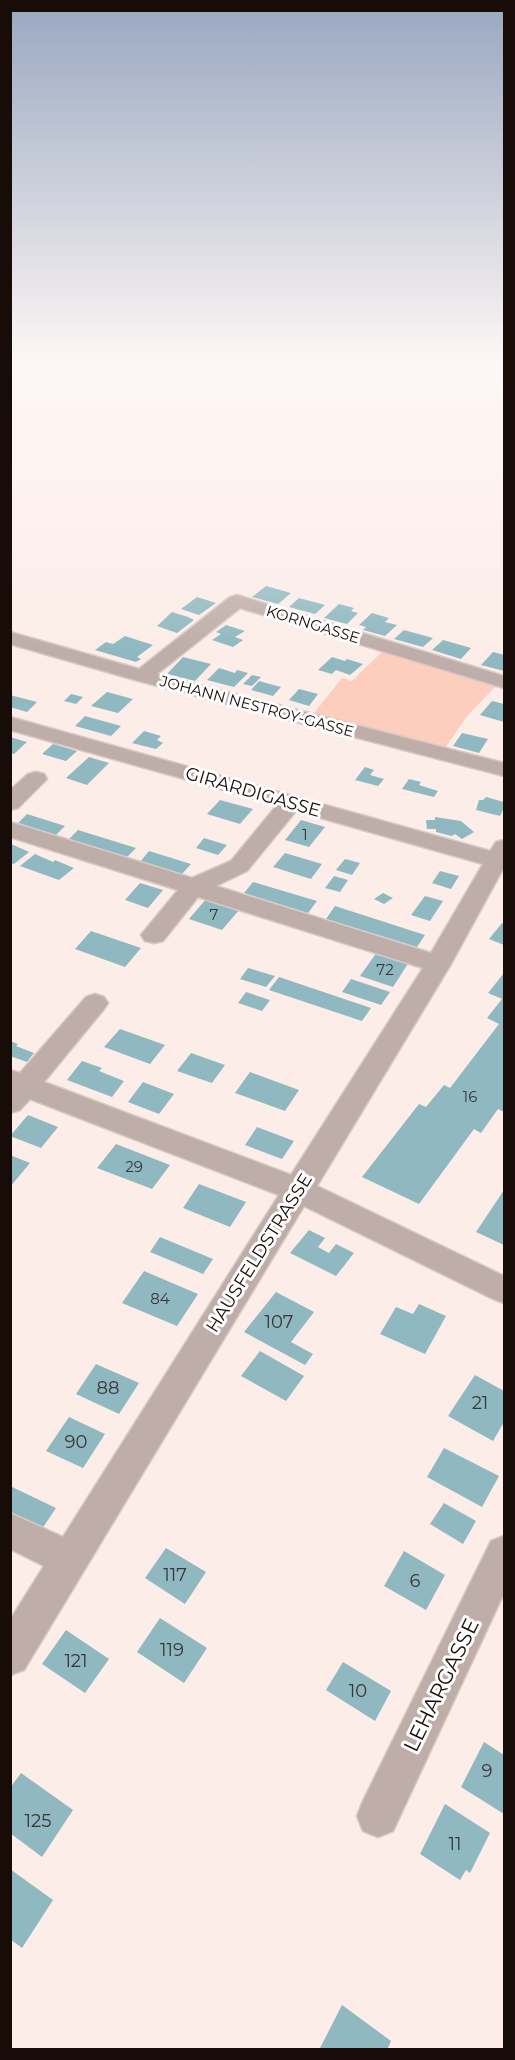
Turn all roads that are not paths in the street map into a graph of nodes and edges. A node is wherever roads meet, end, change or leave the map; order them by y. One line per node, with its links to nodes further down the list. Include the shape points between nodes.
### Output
1 (10, 638): 2 (street, JOHANN NESTROY-GASSE)
2 (142, 676): 3 (street, KORNGASSE, via 237,601); 5 (street, JOHANN NESTROY-GASSE)
3 (504, 682)
4 (10, 723): 8 (street, GIRARDIGASSE)
5 (504, 770)
6 (36, 779): 7 (street)
7 (10, 803)
8 (291, 803): 10 (street, GIRARDIGASSE); 11 (street, via 239,866)
9 (10, 829): 11 (street)
10 (500, 854): 13 (street, HAUSFELDSTRASSE)
11 (193, 887): 12 (street); 13 (street)
12 (154, 935)
13 (438, 964): 16 (street, HAUSFELDSTRASSE)
14 (95, 1003): 15 (street)
15 (15, 1089): 16 (street)
16 (298, 1190): 17 (street); 20 (street, HAUSFELDSTRASSE)
17 (504, 1290)
18 (10, 1530): 20 (street)
19 (504, 1554): 22 (street, LEHARGASSE)
20 (70, 1560): 21 (street, HAUSFELDSTRASSE)
21 (10, 1656)
22 (378, 1816)

